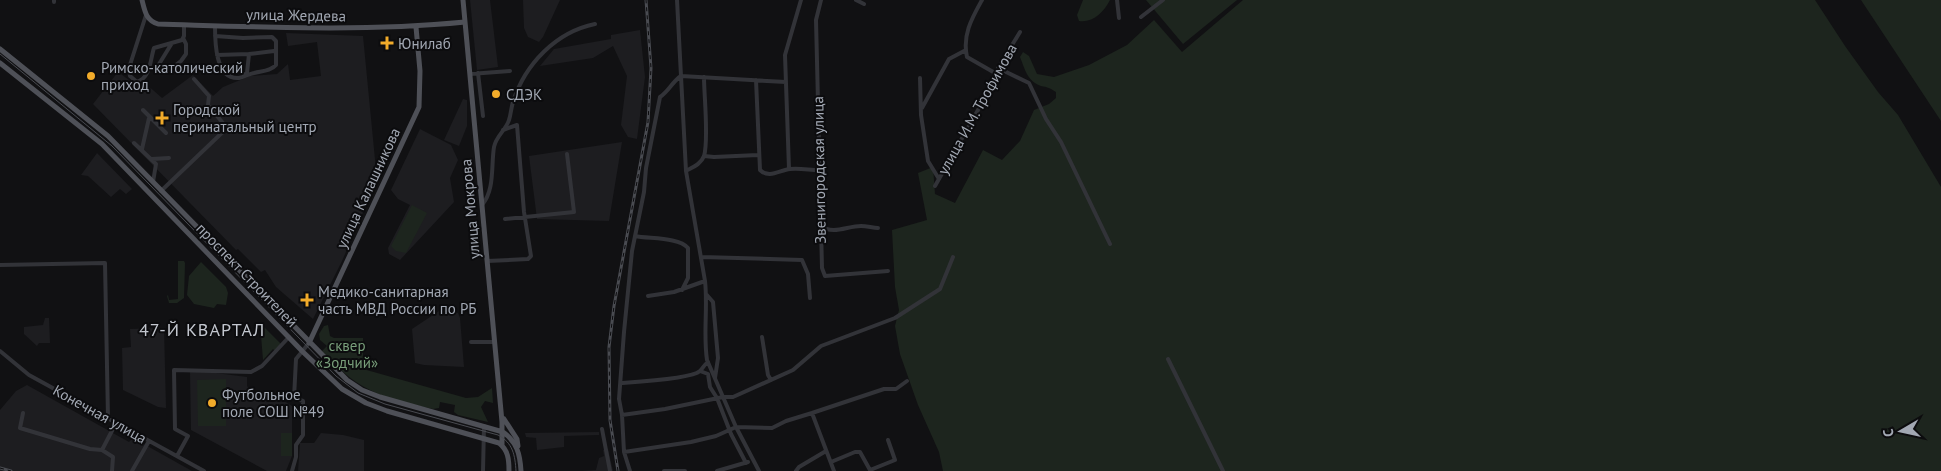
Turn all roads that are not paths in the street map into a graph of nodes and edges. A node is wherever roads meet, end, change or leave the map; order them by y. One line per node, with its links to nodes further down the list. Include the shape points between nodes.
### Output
1 (142, 0): 12 (main road)
2 (463, 0): 15 (main road, улица Мокрова)
3 (677, 0): 37 (street)
4 (801, 0): 42 (street, via 785,55)
5 (821, 0): 57 (street, Звенигородская улица, via 816,20)
6 (856, 0): 11 (street)
7 (982, 0): 25 (street, via 970,21)
8 (1117, 0): 13 (street)
9 (1164, 0): 10 (street)
10 (1157, 2): 14 (street)
11 (864, 4)
12 (146, 15): 17 (main road, улица Жердева, via 158,24); 23 (street, via 128,68 130,76 137,82 145,78 154,48)
13 (1119, 18)
14 (1141, 18)
15 (465, 22): 19 (main road, улица Жердева); 35 (main road, улица Мокрова)
16 (595, 24): 47 (street, via 559,38 544,50 516,95)
17 (184, 25): 18 (main road, улица Жердева); 22 (street)
18 (214, 26): 19 (main road, улица Жердева); 21 (street)
19 (416, 27): 87 (main road, улица Калашникова, via 419,106)
20 (1020, 32): 31 (street, улица И.М. Трофимова)
21 (215, 36): 26 (street, via 270,36 276,42); 28 (street)
22 (183, 38): 23 (street); 33 (street, via 186,54)
23 (172, 43): 30 (street)
24 (0, 49): 60 (main road, проспект Строителей, via 108,136)
25 (966, 50): 31 (street, via 967,57); 44 (street, via 949,59)
26 (274, 51): 27 (street); 36 (street, via 274,68)
27 (250, 54): 28 (street); 36 (street)
28 (217, 55): 36 (street, via 220,66 229,75 240,78)
29 (0, 62): 63 (main road, проспект Строителей, via 102,144)
30 (156, 69)
31 (996, 70): 59 (street, улица И.М. Трофимова, via 995,80); 70 (street, via 1028,83)
32 (510, 71): 34 (street)
33 (168, 72)
34 (478, 73): 35 (street); 45 (street)
35 (470, 74): 64 (main road, улица Мокрова)
36 (244, 75)
37 (680, 76): 38 (street); 58 (street); 69 (street, via 660,97)
38 (704, 77): 41 (street); 53 (street)
39 (920, 78): 44 (street)
40 (194, 80): 62 (street, via 209,96 208,105 227,128)
41 (756, 80): 42 (street); 52 (street)
42 (786, 82): 56 (street)
43 (143, 110): 46 (street)
44 (921, 110): 59 (street, via 928,161)
45 (483, 116)
46 (149, 118): 48 (street); 50 (street)
47 (503, 130): 64 (street, via 496,141 488,198); 65 (street, via 519,123 520,177)
48 (166, 133)
49 (134, 142): 50 (street)
50 (142, 149): 55 (street)
51 (566, 154): 65 (street, via 574,212)
52 (758, 155): 53 (street); 56 (street, via 762,173)
53 (704, 156): 58 (street)
54 (169, 158): 55 (street)
55 (152, 159): 60 (street, via 156,164)
56 (789, 169): 57 (street)
57 (819, 170): 67 (street, Звенигородская улица)
58 (686, 171): 71 (street)
59 (939, 178): 61 (street, улица И.М. Трофимова)
60 (152, 182): 62 (main road, проспект Строителей)
61 (935, 186)
62 (160, 190): 63 (street); 87 (main road, проспект Строителей)
63 (153, 196): 84 (main road, проспект Строителей)
64 (482, 205): 73 (main road, улица Мокрова)
65 (526, 216): 66 (street); 73 (street, via 530,258)
66 (505, 219)
67 (820, 226): 68 (street, via 838,230 861,226); 75 (street, Звенигородская улица, via 825,276)
68 (878, 228)
69 (635, 236): 76 (street, via 685,244 688,248); 96 (street)
70 (1110, 244)
71 (702, 257): 77 (street); 82 (street, via 802,260 808,274)
72 (953, 257): 94 (street, via 940,289 895,318 821,346 793,370)
73 (487, 261): 86 (main road, улица Мокрова)
74 (0, 265): 103 (street, via 105,263)
75 (888, 271)
76 (688, 278): 78 (street); 79 (street)
77 (705, 281): 78 (street); 80 (street)
78 (697, 283): 79 (street)
79 (682, 290): 81 (street)
80 (706, 294): 91 (street); 93 (street, via 713,302 718,358)
81 (648, 296)
82 (810, 298)
83 (762, 336): 94 (street)
84 (289, 337): 89 (main road, проспект Строителей); 118 (street, via 262,366 251,372 174,370 175,430 188,436)
85 (471, 342): 86 (street)
86 (495, 342): 99 (main road, улица Мокрова)
87 (309, 343): 89 (street, улица Калашникова); 105 (main road, проспект Строителей, via 347,380 370,393)
88 (0, 351): 103 (street, Конечная улица, via 29,376)
89 (303, 352): 110 (main road, проспект Строителей, via 342,389 366,403); 125 (street, улица Калашникова, via 296,359 294,374 294,398 303,401 303,435 296,444)
90 (1168, 359): 137 (street)
91 (708, 362): 92 (street); 93 (street)
92 (700, 372): 96 (street); 98 (street, via 708,374 710,388)
93 (714, 378): 97 (street)
94 (771, 380): 97 (street, via 733,397)
95 (907, 381): 101 (street, via 896,389 884,389)
96 (621, 382): 102 (street, via 619,399)
97 (723, 397): 98 (street); 106 (street)
98 (717, 398): 102 (street); 108 (street)
99 (501, 411): 105 (main road, via 496,425); 109 (main road, улица Мокрова); 117 (main road, via 517,439)
100 (23, 413): 114 (street, via 20,428)
101 (812, 413): 106 (street, via 772,428); 115 (street)
102 (622, 415): 116 (street)
103 (108, 418): 104 (street, Конечная улица)
104 (116, 423): 112 (street, Конечная улица); 114 (street)
105 (484, 426): 109 (main road, проспект Строителей); 110 (street)
106 (736, 427): 108 (street); 119 (street)
107 (602, 429): 129 (street)
108 (730, 429): 116 (street, via 691,442); 121 (street)
109 (503, 432): 113 (main road, улица Мокрова); 117 (main road, via 514,442)
110 (484, 437): 113 (main road, проспект Строителей); 126 (street)
111 (888, 440): 120 (street, via 895,460 870,470 860,452)
112 (149, 441): 118 (street, Конечная улица); 123 (street)
113 (504, 448): 127 (main road, улица Мокрова)
114 (102, 450): 122 (street, via 113,457)
115 (826, 451): 120 (street); 135 (street)
116 (624, 452): 130 (street)
117 (520, 455): 128 (main road)
118 (177, 456): 124 (street, Конечная улица)
119 (753, 461): 121 (street); 134 (street)
120 (831, 462): 136 (street)
121 (746, 463): 133 (street)
122 (112, 471)
123 (132, 471)
124 (204, 471)
125 (292, 471)
126 (483, 471)
127 (509, 471)
128 (521, 471)
129 (610, 471)
130 (630, 471)
131 (664, 471): 132 (street)
132 (685, 471)
133 (716, 471)
134 (759, 471)
135 (796, 471)
136 (834, 471)
137 (1223, 471)

